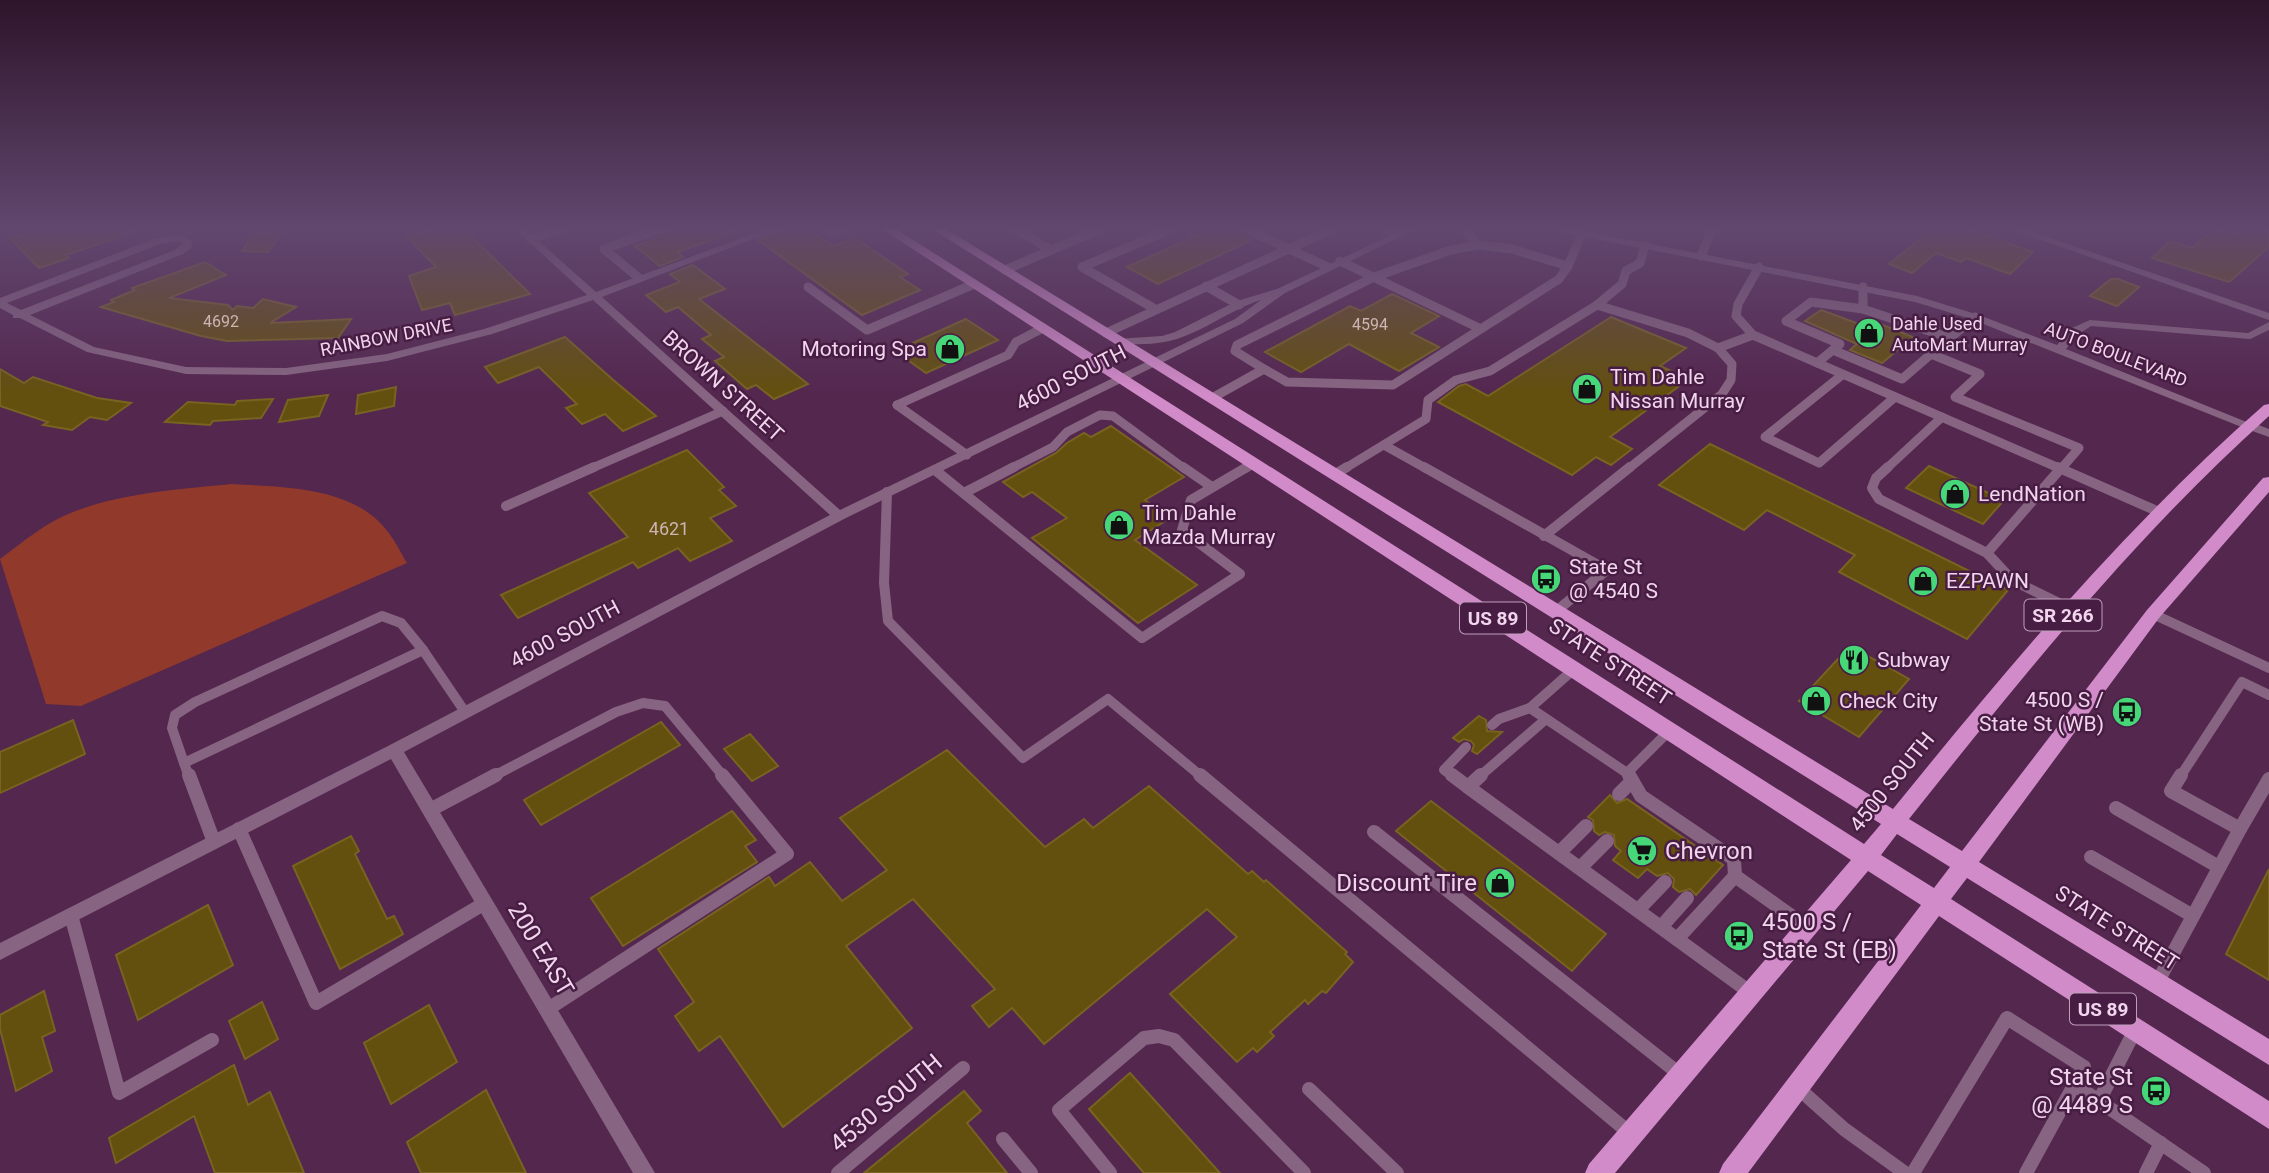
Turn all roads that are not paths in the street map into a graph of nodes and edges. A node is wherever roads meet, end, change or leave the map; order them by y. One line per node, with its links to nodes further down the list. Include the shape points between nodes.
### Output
1 (49, 284): 22 (street)
2 (97, 284): 27 (street)
3 (581, 284): 21 (street, BROWN STREET)
4 (623, 284): 21 (street, RAINBOW DRIVE)
5 (974, 284): 19 (lane, via 867,330); 31 (main road, STATE STREET / US 89)
6 (1027, 284): 33 (main road, STATE STREET / US 89)
7 (1111, 284): 25 (lane)
8 (1211, 284): 17 (lane)
9 (1295, 284): 20 (street)
10 (1360, 284): 43 (lane, via 1237,345 1238,355)
11 (1388, 284): 32 (lane)
12 (1551, 284): 32 (lane)
13 (1622, 284): 24 (lane)
14 (1749, 284): 34 (lane, via 1736,316)
15 (1851, 284): 18 (street, AUTO BOULEVARD)
16 (2173, 284): 29 (street)
17 (1206, 286): 23 (lane); 25 (lane)
18 (1863, 286): 26 (lane); 28 (street, AUTO BOULEVARD)
19 (808, 287)
20 (1280, 291): 23 (street); 41 (street, via 1239,321)
21 (593, 295): 27 (street, RAINBOW DRIVE, via 505,328 435,347 341,365 264,372 198,371 115,359 51,336); 51 (street, BROWN STREET)
22 (0, 303): 27 (street, RAINBOW DRIVE)
23 (1239, 304): 36 (street, via 1171,337)
24 (1597, 305): 37 (lane, via 1688,332); 55 (lane, via 1490,371 1470,374 1438,390 1428,400 1426,419)
25 (1154, 309): 33 (lane)
26 (1863, 309): 35 (lane); 38 (lane, via 1811,302 1786,321 1840,344)
27 (17, 316)
28 (1975, 317): 35 (lane); 39 (street, AUTO BOULEVARD)
29 (2269, 317)
30 (2269, 325): 39 (street, via 2250,336 2090,323 2071,333)
31 (1043, 328): 46 (main road, STATE STREET / US 89); 56 (lane, via 1016,342 1008,355 897,405)
32 (1479, 328): 43 (lane, via 1393,384 1287,382)
33 (1106, 333): 36 (main road, STATE STREET / US 89)
34 (1754, 335): 37 (lane); 42 (lane)
35 (1950, 338): 40 (lane)
36 (1120, 341): 41 (main road, STATE STREET / US 89)
37 (1718, 348): 68 (lane, via 1732,365 1731,380 1722,394)
38 (1833, 350): 42 (lane); 45 (lane)
39 (2059, 351): 53 (street, AUTO BOULEVARD)
40 (1931, 354): 45 (lane, via 1902,379); 58 (lane, via 1980,374 1955,397 2078,448)
41 (1153, 362): 46 (street, 4600 SOUTH); 49 (main road, STATE STREET / US 89)
42 (1817, 363): 44 (lane)
43 (1264, 369): 49 (lane)
44 (1842, 374): 47 (lane); 48 (lane, via 1765,438 1819,463)
45 (1890, 374): 47 (lane)
46 (1121, 378): 56 (street, 4600 SOUTH); 57 (main road, STATE STREET / US 89)
47 (1873, 388): 48 (lane)
48 (1895, 397): 52 (lane)
49 (1212, 398): 60 (main road, STATE STREET / US 89)
50 (2269, 408): 53 (main road, 4500 SOUTH / SR 266)
51 (723, 411): 65 (lane); 67 (street, BROWN STREET)
52 (1942, 417): 58 (lane); 69 (lane, via 1875,478 1872,488 1894,508)
53 (2248, 425): 54 (street, AUTO BOULEVARD); 66 (main road, 4500 SOUTH / SR 266)
54 (2269, 433)
55 (1384, 445): 60 (lane); 68 (lane)
56 (967, 455): 59 (street, 4600 SOUTH)
57 (1253, 464): 62 (lane); 75 (main road, STATE STREET / US 89)
58 (2060, 469): 66 (lane); 69 (lane)
59 (935, 470): 63 (street, 4600 SOUTH); 64 (lane)
60 (1334, 475): 71 (main road, STATE STREET / US 89)
61 (2269, 482): 72 (main road, SR 266)
62 (1212, 487): 64 (lane, via 1113,416 1100,415 1067,432 1053,447); 64 (lane, via 1191,500 1182,530 1240,574 1142,638)
63 (887, 492): 67 (street, 4600 SOUTH); 129 (lane, via 884,583 888,621 1023,758 1108,699)
64 (964, 493)
65 (506, 506)
66 (2157, 511): 70 (main road, 4500 SOUTH / SR 266)
67 (839, 516): 78 (street, 4600 SOUTH)
68 (1544, 536): 71 (lane, via 1607,570)
69 (1987, 553): 70 (lane, via 1994,566 2025,589)
70 (2069, 608): 91 (main road, 4500 SOUTH / SR 266)
71 (1555, 612): 91 (main road, STATE STREET / US 89)
72 (2153, 614): 74 (lane); 101 (main road, SR 266)
73 (423, 650): 78 (lane); 84 (lane); 84 (lane, via 403,622 382,616 195,702 174,715 172,728)
74 (2269, 668)
75 (1573, 670): 77 (lane); 81 (main road, STATE STREET / US 89)
76 (2269, 695): 94 (lane, via 2242,682 2171,791)
77 (1530, 708): 79 (lane); 80 (lane)
78 (465, 712): 83 (street, 4600 SOUTH)
79 (1546, 719): 85 (lane); 87 (lane)
80 (1492, 725)
81 (1669, 731): 85 (lane); 99 (main road, STATE STREET / US 89)
82 (1466, 747): 87 (lane, via 1444,770)
83 (394, 750): 90 (street, 200 EAST); 93 (street, 4600 SOUTH)
84 (184, 763): 97 (lane)
85 (1630, 777): 88 (lane); 104 (lane, via 1643,804 1722,858 1734,859)
86 (2269, 779): 94 (lane)
87 (1468, 787): 98 (lane)
88 (1619, 794)
89 (2116, 808): 102 (lane)
90 (430, 810): 108 (street, 200 EAST); 118 (lane, via 589,724 643,703 653,704 665,706 788,854)
91 (1895, 821): 99 (main road, 4500 SOUTH / SR 266); 101 (main road, STATE STREET / US 89)
92 (1587, 826): 98 (lane)
93 (239, 829): 97 (street, 4600 SOUTH); 108 (lane, via 316,1003)
94 (2240, 829): 102 (lane)
95 (1374, 832): 123 (lane)
96 (1607, 841): 103 (lane)
97 (214, 842): 110 (street, 4600 SOUTH)
98 (1559, 853): 103 (lane)
99 (1865, 857): 107 (main road, STATE STREET / US 89); 113 (main road, 4500 SOUTH / SR 266)
100 (2091, 858): 111 (lane)
101 (1966, 865): 107 (main road, SR 266); 116 (main road, STATE STREET / US 89)
102 (2219, 867): 111 (lane)
103 (1580, 868): 109 (lane)
104 (1735, 876): 113 (lane); 114 (lane)
105 (1665, 882): 109 (lane)
106 (1687, 898): 112 (lane)
107 (1936, 902): 119 (main road, STATE STREET / US 89); 125 (main road, SR 266)
108 (485, 903): 118 (street, 200 EAST)
109 (1638, 911): 112 (lane)
110 (71, 915): 115 (street, 4600 SOUTH); 120 (lane, via 119,1093)
111 (2193, 916): 116 (lane)
112 (1661, 927): 114 (lane)
113 (1807, 927): 117 (main road, 4500 SOUTH / SR 266)
114 (1677, 939): 117 (lane)
115 (0, 952)
116 (2157, 983): 121 (main road, STATE STREET / US 89)
117 (1751, 993): 123 (main road, 4500 SOUTH / SR 266)
118 (548, 1009): 132 (street, 200 EAST)
119 (2135, 1030): 127 (lane); 128 (main road, STATE STREET / US 89)
120 (212, 1040)
121 (2269, 1053)
122 (963, 1068): 133 (lane, 4530 SOUTH)
123 (1682, 1076): 129 (main road, 4500 SOUTH / SR 266)
124 (2075, 1084): 127 (lane); 141 (lane, via 2084,1067 2007,1018); 142 (lane)
125 (1798, 1088): 139 (main road, SR 266); 140 (lane)
126 (1309, 1089): 137 (lane)
127 (2099, 1101): 131 (lane)
128 (2269, 1116)
129 (1632, 1135): 138 (main road, 4500 SOUTH / SR 266)
130 (1003, 1139): 134 (lane)
131 (2161, 1143): 143 (lane); 144 (lane)
132 (645, 1173)
133 (838, 1173)
134 (1031, 1173)
135 (1110, 1173): 136 (lane, via 1059,1110 1143,1038 1155,1035 1174,1040)
136 (1304, 1173)
137 (1397, 1173)
138 (1598, 1173)
139 (1732, 1173)
140 (1905, 1173)
141 (1913, 1173)
142 (2026, 1173)
143 (2146, 1173)
144 (2204, 1173)

